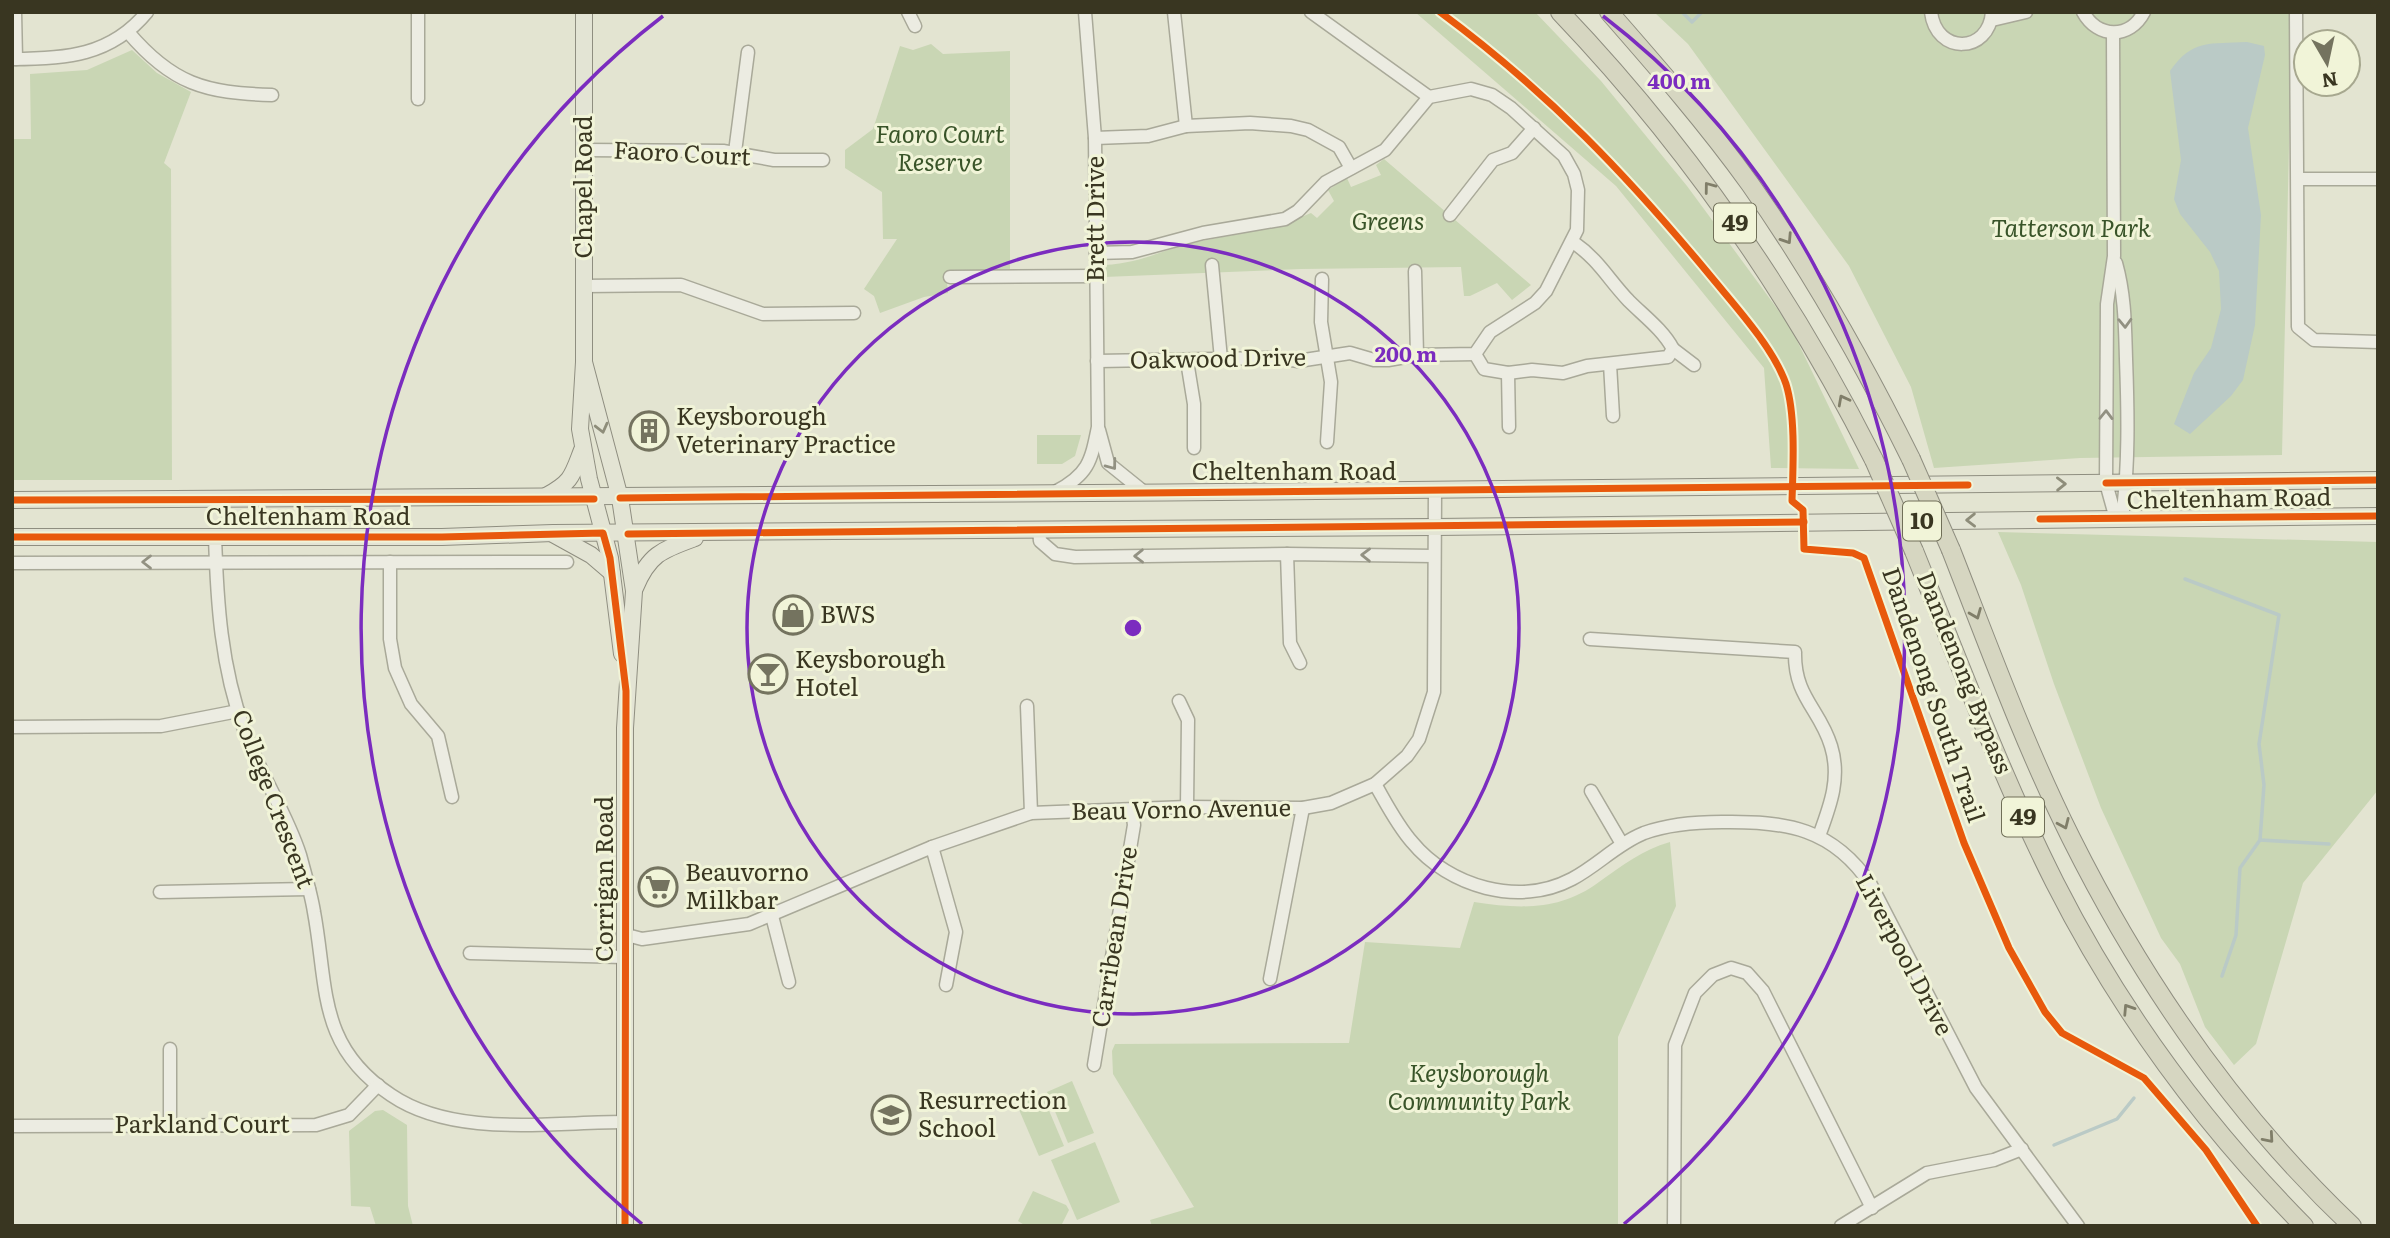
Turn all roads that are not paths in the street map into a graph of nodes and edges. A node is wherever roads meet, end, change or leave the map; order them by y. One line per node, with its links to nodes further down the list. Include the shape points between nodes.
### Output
1 (15, 12): 21 (street)
2 (147, 12): 18 (street)
3 (418, 12): 24 (street)
4 (584, 12): 28 (main road, Chapel Road)
5 (908, 12): 17 (street)
6 (1085, 12): 27 (street, Brett Drive)
7 (1174, 12): 25 (street)
8 (1311, 12): 23 (street)
9 (1560, 12): 130 (highway, Dandenong Bypass / 49, one-way to 9, bridge, via 2195,1102 2102,967 2050,873 1999,760 1874,460 1807,335 1727,211 1637,97)
10 (1609, 12): 131 (highway, Dandenong Bypass / 49, one-way to 131, bridge, via 1750,183 1839,322 1912,459 2070,836 2131,949 2225,1086)
11 (1931, 12): 16 (street, via 1937,32 1963,44 1982,37)
12 (2026, 12): 16 (street)
13 (2082, 12): 19 (street, via 2095,27)
14 (2144, 12): 19 (street, via 2132,27)
15 (2296, 12): 32 (street)
16 (1992, 16)
17 (915, 26)
18 (128, 32): 21 (street, via 83,55); 22 (street, via 162,68 199,88)
19 (2113, 33): 37 (street)
20 (748, 52): 29 (street)
21 (14, 59)
22 (272, 95)
23 (1429, 97): 26 (street, via 1471,89 1492,95); 31 (street, via 1385,150)
24 (418, 99)
25 (1186, 126): 27 (street, via 1148,136); 31 (street, via 1250,123 1308,130 1339,147)
26 (1534, 128): 34 (street, via 1512,153 1493,160); 35 (street, via 1564,156 1574,174 1578,190)
27 (1095, 138): 36 (street, Brett Drive)
28 (584, 150): 29 (street, Faoro Court); 43 (main road, Chapel Road)
29 (735, 152): 30 (street, Faoro Court, via 774,160)
30 (822, 160)
31 (1352, 168): 36 (street, via 1326,182 1285,219 1203,233 1132,252)
32 (2298, 179): 33 (street); 45 (street, via 2298,327 2314,340)
33 (2378, 179)
34 (1450, 215)
35 (1573, 242): 46 (street, via 1594,257); 47 (street, via 1535,303 1490,332)
36 (1096, 253): 40 (street, Brett Drive)
37 (2114, 256): 64 (street, one-way to 37, via 2107,304); 65 (street, one-way to 65, via 2124,289)
38 (1212, 265): 50 (street)
39 (1415, 271): 48 (street)
40 (1097, 276): 41 (street); 51 (street, Brett Drive)
41 (950, 277)
42 (1322, 279): 49 (street)
43 (583, 286): 44 (street, via 681,285 763,314); 53 (main road, Chapel Road)
44 (854, 313)
45 (2378, 342)
46 (1673, 349): 54 (street, via 1668,357 1655,361); 55 (street)
47 (1475, 354): 48 (street, Oakwood Drive); 56 (street, via 1484,369)
48 (1417, 355): 49 (street, Oakwood Drive, via 1388,360 1350,353)
49 (1325, 356): 50 (street, Oakwood Drive, via 1298,361); 60 (street, via 1331,382)
50 (1221, 359): 52 (street, Oakwood Drive)
51 (1097, 360): 52 (street, Oakwood Drive); 58 (street, Brett Drive)
52 (1187, 361): 62 (street, via 1194,404)
53 (584, 362): 61 (main road, Chapel Road, via 579,411); 70 (main road, Chapel Road, one-way to 70)
54 (1610, 364): 56 (street, via 1563,373); 57 (street)
55 (1694, 365)
56 (1508, 373): 59 (street)
57 (1613, 416)
58 (1098, 426): 67 (street, Brett Drive, via 1082,474); 68 (street, Brett Drive, one-way to 68, via 1108,463)
59 (1509, 427)
60 (1327, 442)
61 (583, 448): 69 (main road, via 572,478); 71 (main road, Chapel Road)
62 (1194, 448)
63 (2378, 480): 65 (main road, Cheltenham Road / 10)
64 (2106, 483): 65 (main road, Cheltenham Road / 10); 66 (main road, Cheltenham Road / 10, one-way to 64); 74 (street)
65 (2127, 483): 74 (street)
66 (1435, 491): 68 (main road, Cheltenham Road / 10); 75 (street, Beau Vorno Avenue)
67 (1055, 492): 68 (main road, Cheltenham Road / 10); 70 (main road, Cheltenham Road / 10)
68 (1144, 492)
69 (541, 498): 71 (main road, Cheltenham Road / 10); 72 (main road, Cheltenham Road / 10)
70 (620, 498): 71 (main road, Cheltenham Road / 10); 80 (main road, Chapel Road)
71 (594, 499): 78 (main road, Corrigan Road)
72 (12, 500)
73 (2378, 516): 74 (main road, Cheltenham Road / 10)
74 (2119, 519): 75 (main road, Cheltenham Road / 10, one-way to 75)
75 (1435, 527): 76 (main road, Cheltenham Road / 10); 84 (street, Beau Vorno Avenue)
76 (1039, 529): 79 (main road, Cheltenham Road / 10); 83 (street, one-way to 76, via 1075,557 1052,553 1040,541)
77 (552, 533): 78 (main road, Cheltenham Road / 10); 81 (main road, Cheltenham Road / 10); 89 (main road)
78 (603, 533): 80 (main road, Cheltenham Road / 10); 89 (main road, Corrigan Road)
79 (708, 533): 80 (main road, Cheltenham Road / 10); 90 (main road, via 656,555)
80 (628, 534): 90 (main road, Corrigan Road)
81 (215, 536): 82 (main road, Cheltenham Road / 10); 85 (street, College Crescent)
82 (12, 537)
83 (1287, 554): 84 (street, one-way to 83); 92 (street, via 1290,643)
84 (1434, 556): 98 (street, Beau Vorno Avenue, via 1436,661 1428,716 1407,756)
85 (216, 562): 86 (street, Cheltenham Road); 88 (street, Cheltenham Road, one-way to 88); 96 (street, College Crescent, via 221,640)
86 (390, 562): 87 (street, Cheltenham Road); 100 (street, via 390,639 395,668 411,704 438,736)
87 (567, 562)
88 (12, 563)
89 (612, 573): 93 (main road, Corrigan Road)
90 (634, 591): 93 (main road, Corrigan Road)
91 (1590, 639): 105 (street, via 1795,652 1797,683 1831,744 1835,761 1834,790)
92 (1300, 663)
93 (626, 691): 111 (main road, Corrigan Road)
94 (1179, 701): 101 (street, via 1188,720)
95 (1027, 706): 104 (street)
96 (238, 711): 97 (street, via 161,726); 108 (street, College Crescent, via 289,828)
97 (12, 727)
98 (1375, 784): 102 (street, Beau Vorno Avenue, via 1331,803); 106 (street, Liverpool Drive, via 1412,844 1463,880 1492,890 1520,893 1571,880)
99 (1591, 791): 106 (street)
100 (452, 797)
101 (1187, 807): 102 (street, Beau Vorno Avenue); 103 (street, Beau Vorno Avenue)
102 (1303, 808): 114 (street)
103 (1132, 809): 104 (street, Beau Vorno Avenue); 118 (street, Carribean Drive, via 1134,825)
104 (1031, 813): 107 (street, Beau Vorno Avenue)
105 (1819, 835): 106 (street, Liverpool Drive, via 1779,823 1699,822 1665,827); 123 (street, Liverpool Drive, via 1848,856 1871,885 1962,1065)
106 (1622, 844)
107 (932, 847): 110 (street, Beau Vorno Avenue); 116 (street, via 956,932)
108 (309, 889): 109 (street); 119 (street, College Crescent, via 321,982 331,1020 351,1056)
109 (160, 892)
110 (772, 916): 111 (street, Beau Vorno Avenue, via 748,924 642,939); 115 (street)
111 (623, 934): 113 (main road, Corrigan Road)
112 (470, 953): 113 (street)
113 (623, 957): 120 (main road, Corrigan Road)
114 (1270, 979)
115 (789, 982)
116 (946, 985)
117 (170, 1049): 121 (street)
118 (1094, 1065)
119 (377, 1085): 120 (street, College Crescent, via 419,1111 458,1121); 121 (street, Parkland Court, via 349,1115 328,1123)
120 (624, 1122): 125 (main road, Corrigan Road)
121 (170, 1125): 122 (street, Parkland Court)
122 (12, 1126)
123 (2022, 1149): 124 (street, via 1994,1160 1927,1173); 129 (street, Liverpool Drive)
124 (1869, 1210): 126 (street, via 1763,992 1748,973 1731,968 1713,975 1695,993 1675,1045); 127 (street); 128 (street)
125 (625, 1226)
126 (1674, 1226)
127 (1841, 1226)
128 (1872, 1226)
129 (2078, 1226)
130 (2304, 1226)
131 (2352, 1226)

